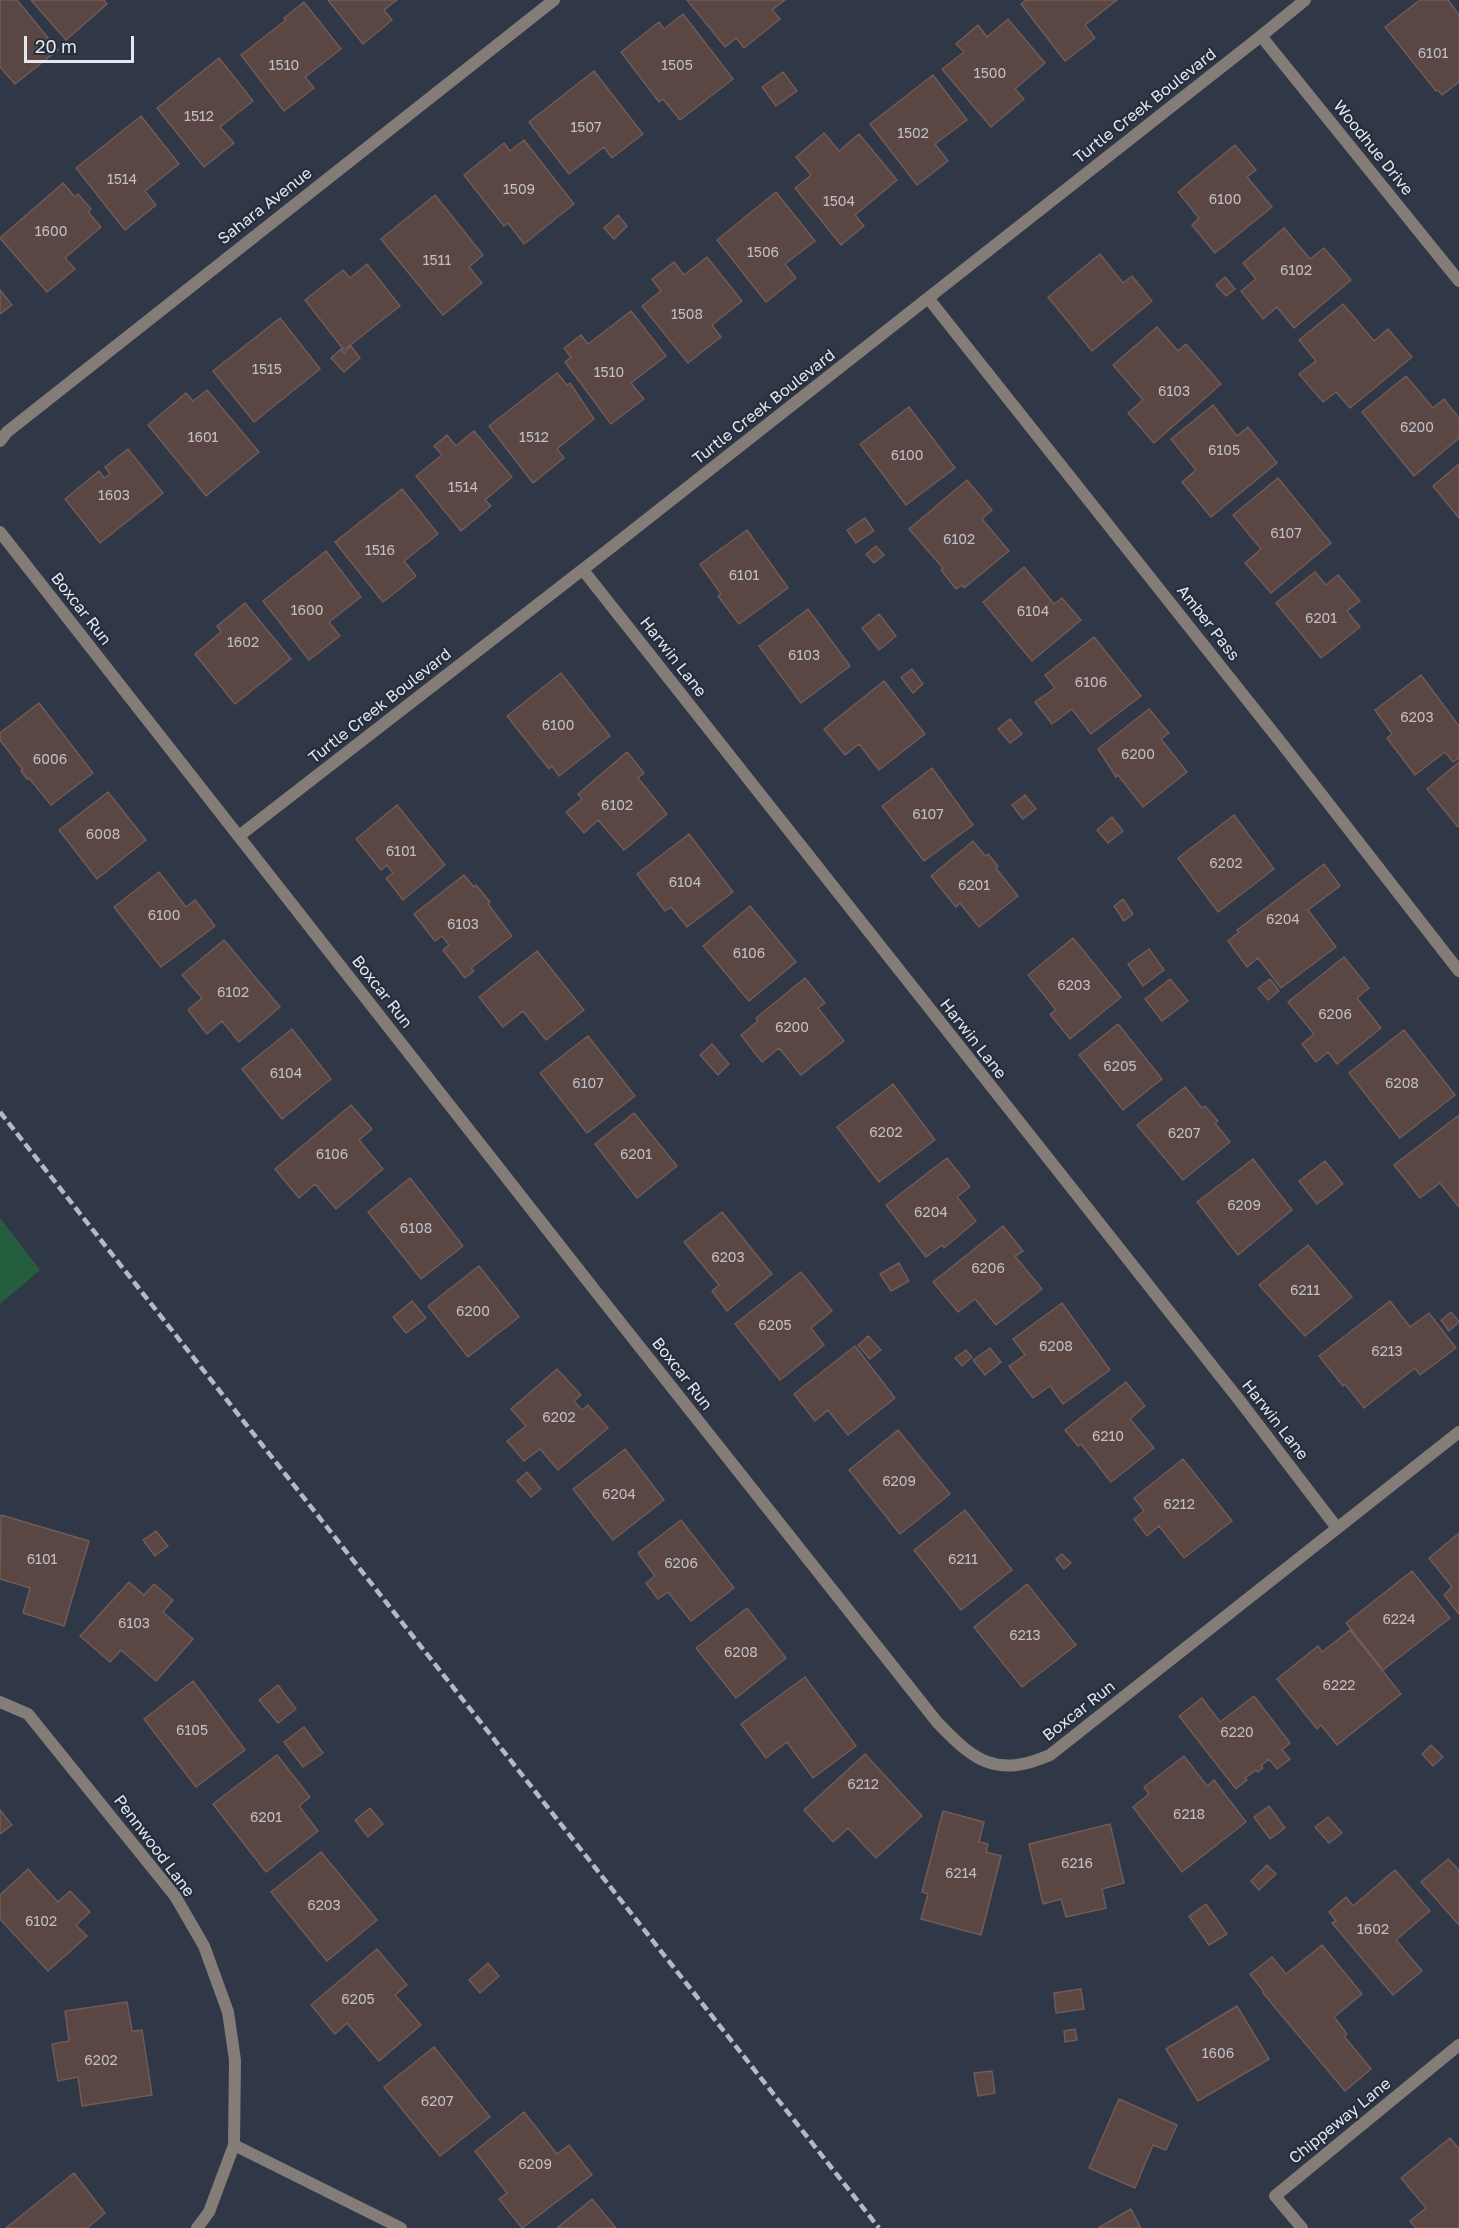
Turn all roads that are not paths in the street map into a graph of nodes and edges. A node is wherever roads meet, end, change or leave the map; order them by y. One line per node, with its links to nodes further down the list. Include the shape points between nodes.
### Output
1 (555, 0): 6 (street, Sahara Avenue)
2 (1305, 0): 3 (street, Turtle Creek Boulevard)
3 (1261, 36): 4 (street, Woodhue Drive); 5 (street, Turtle Creek Boulevard)
4 (1459, 281)
5 (928, 298): 8 (street, Turtle Creek Boulevard); 10 (street, Amber Pass)
6 (0, 441)
7 (0, 532): 9 (street, Boxcar Run)
8 (583, 570): 9 (street, Turtle Creek Boulevard); 12 (street, Harwin Lane)
9 (239, 836): 12 (street, Boxcar Run, via 959,1746 987,1762 1006,1767 1029,1764 1050,1755)
10 (1459, 971)
11 (1459, 1432): 12 (street, Boxcar Run)
12 (1337, 1528)
13 (0, 1702): 15 (street, Pennwood Lane, via 28,1714 175,1896 204,1946 230,2022 235,2060)
14 (1459, 2045): 18 (street, Chippeway Lane, via 1275,2196)
15 (234, 2145): 16 (street, Pennwood Lane, via 209,2212); 17 (street)
16 (197, 2228)
17 (400, 2228)
18 (1302, 2228)

